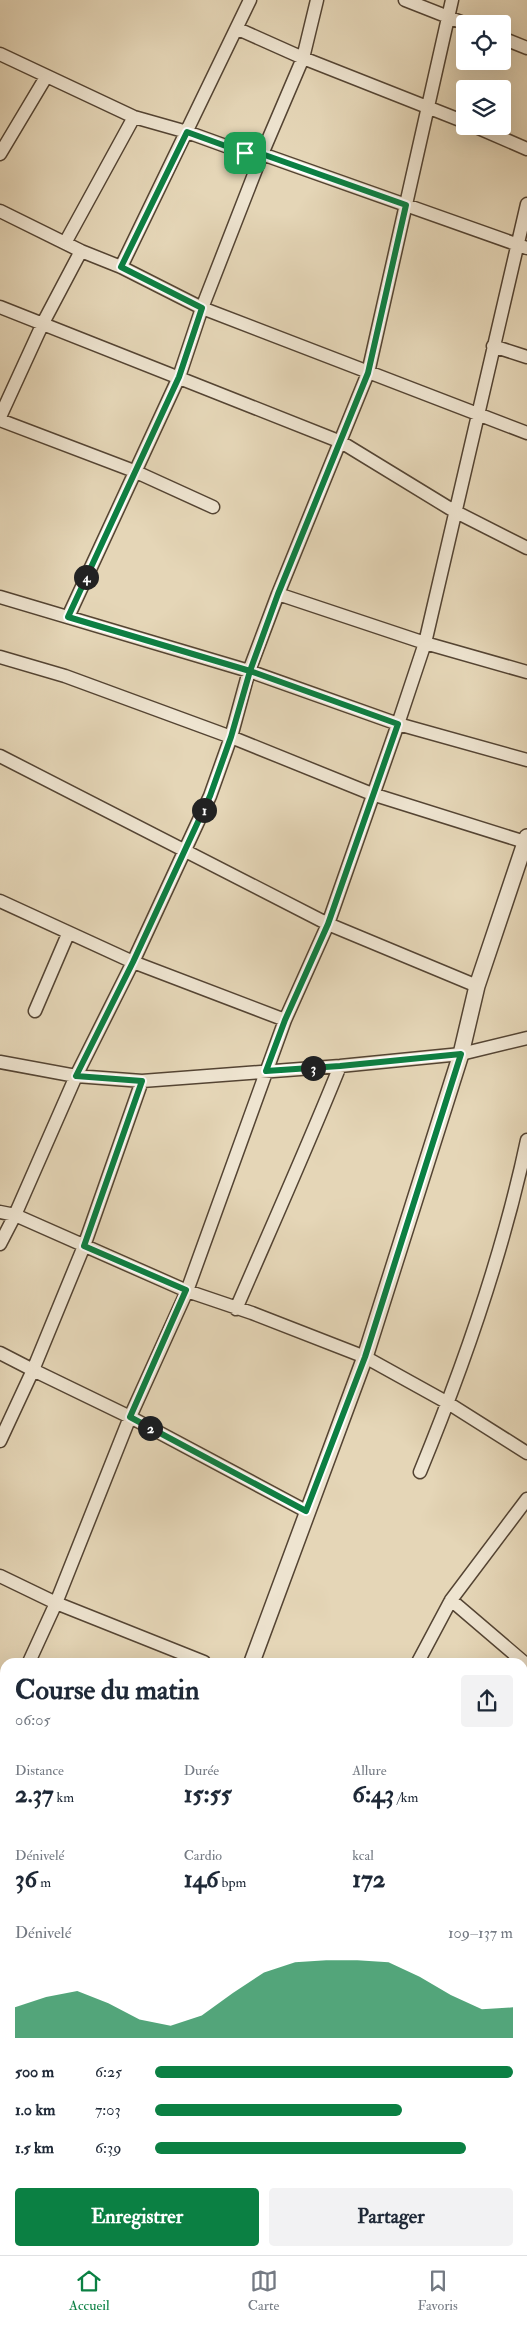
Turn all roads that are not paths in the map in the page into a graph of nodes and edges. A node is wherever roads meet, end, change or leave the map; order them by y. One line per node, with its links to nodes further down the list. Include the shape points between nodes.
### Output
1 (317, 0): 11 (street)
2 (405, 0): 5 (street)
3 (452, 0): 5 (street)
4 (248, 1): 7 (street)
5 (448, 16): 6 (street); 13 (street)
6 (456, 20)
7 (238, 29): 11 (street); 16 (street)
8 (511, 42): 9 (street)
9 (527, 48)
10 (0, 54): 12 (street)
11 (303, 58): 13 (street); 20 (street)
12 (46, 77): 14 (street); 19 (street)
13 (429, 107): 15 (street); 22 (street)
14 (134, 117): 16 (street); 24 (street)
15 (456, 118)
16 (187, 132): 20 (street, via 237,150); 27 (street)
17 (495, 135): 18 (street)
18 (527, 149)
19 (0, 154)
20 (262, 154): 22 (street); 29 (street)
21 (527, 204): 25 (street)
22 (406, 205): 25 (street); 33 (street)
23 (0, 211): 24 (street)
24 (65, 243): 26 (street)
25 (522, 247): 31 (street)
26 (81, 251): 27 (street); 30 (street)
27 (121, 267): 29 (street)
28 (0, 307): 30 (street)
29 (202, 308): 33 (street); 34 (street)
30 (43, 323): 34 (street); 36 (street)
31 (493, 346): 32 (street); 35 (street)
32 (527, 357)
33 (368, 373): 35 (street); 38 (street)
34 (179, 377): 38 (street); 39 (street)
35 (478, 412): 37 (street); 41 (street)
36 (0, 419): 39 (street)
37 (527, 432)
38 (340, 442): 41 (street); 43 (street)
39 (134, 471): 40 (street); 45 (street)
40 (213, 507)
41 (454, 511): 42 (street); 46 (street)
42 (527, 548)
43 (278, 594): 46 (street); 48 (street)
44 (0, 597): 45 (street)
45 (68, 617): 48 (street)
46 (425, 643): 49 (street); 50 (street)
47 (0, 657): 51 (street, via 64,676)
48 (250, 671): 50 (street); 51 (street)
49 (527, 672)
50 (398, 724): 53 (street); 54 (street)
51 (231, 737): 54 (street); 56 (street)
52 (0, 756): 56 (street)
53 (527, 760)
54 (372, 794): 55 (street); 58 (street)
55 (526, 839): 61 (street)
56 (186, 850): 58 (street); 60 (street)
57 (0, 901): 59 (street)
58 (328, 924): 61 (street); 63 (street)
59 (68, 934): 60 (street); 62 (street)
60 (133, 962): 63 (street); 69 (street)
61 (477, 986): 65 (street)
62 (35, 1012)
63 (285, 1020): 68 (street)
64 (527, 1038): 65 (street)
65 (461, 1054): 67 (street); 80 (street)
66 (0, 1062): 69 (street)
67 (340, 1066): 68 (street); 78 (street)
68 (266, 1071): 70 (street); 77 (street)
69 (76, 1076): 70 (street); 74 (street)
70 (142, 1081): 76 (street)
71 (527, 1140): 72 (street)
72 (522, 1186): 82 (street)
73 (0, 1212): 74 (street)
74 (15, 1215): 75 (street); 76 (street)
75 (0, 1244)
76 (84, 1246): 77 (street); 81 (street)
77 (186, 1290): 78 (street); 83 (street)
78 (236, 1309): 80 (street)
79 (0, 1353): 81 (street)
80 (365, 1357): 82 (street); 88 (street)
81 (33, 1370): 83 (street); 84 (street)
82 (448, 1403): 85 (street); 86 (street)
83 (130, 1417): 88 (street); 91 (street)
84 (0, 1441)
85 (527, 1453)
86 (420, 1472)
87 (527, 1499): 90 (street)
88 (306, 1511): 94 (street)
89 (0, 1576): 91 (street)
90 (451, 1600): 95 (street); 96 (street)
91 (56, 1603): 92 (street); 93 (street)
92 (31, 1658)
93 (194, 1658)
94 (253, 1658)
95 (420, 1658)
96 (519, 1658)

